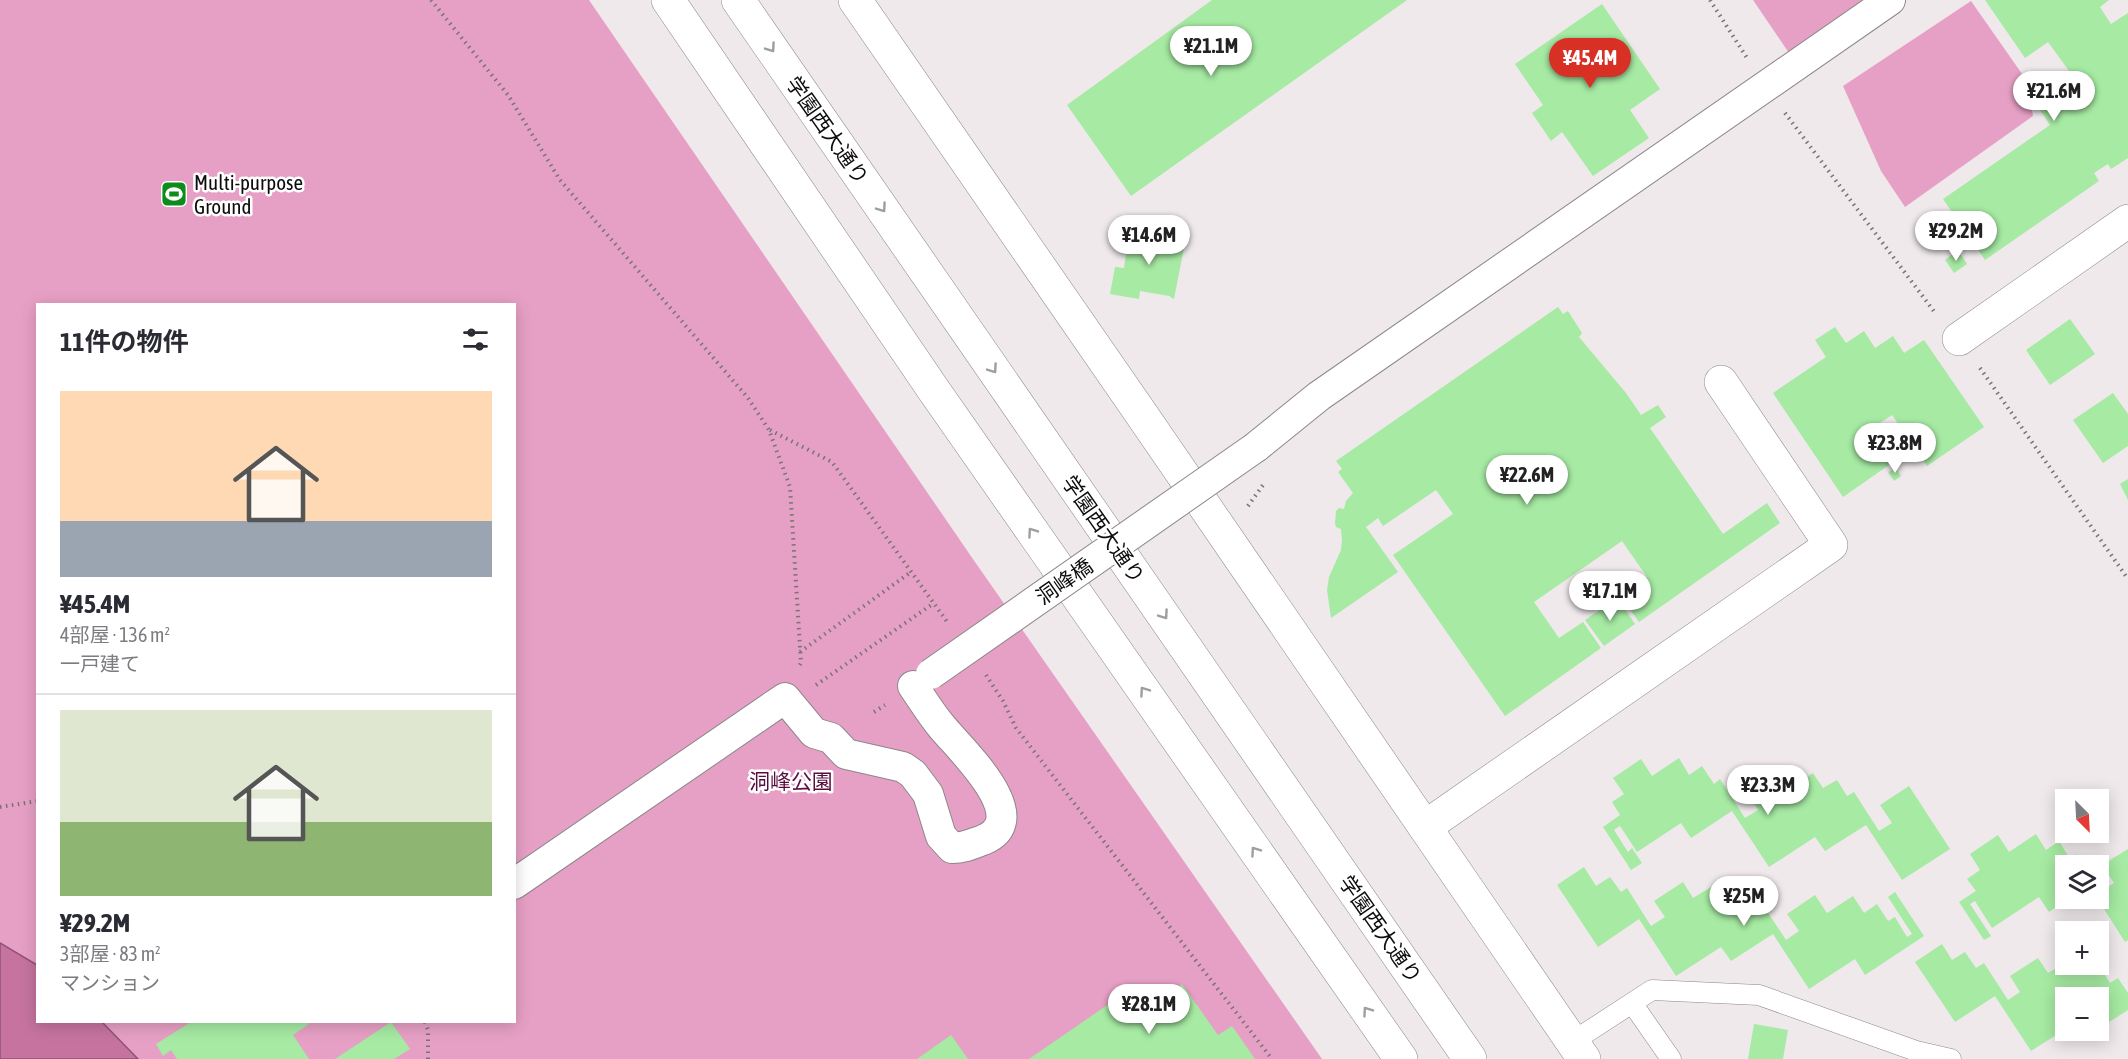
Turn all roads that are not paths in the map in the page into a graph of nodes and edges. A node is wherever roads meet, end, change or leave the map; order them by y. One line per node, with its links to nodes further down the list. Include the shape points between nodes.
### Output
1 (668, 0): 12 (main road, one-way to 1, via 934,392)
2 (738, 0): 13 (main road, 学園西大通り, one-way to 13)
3 (855, 0): 8 (main road)
4 (1890, 0): 9 (street, 洞峰橋, bridge, via 1318,396 1256,447 906,690 996,795 1002,821 992,836 952,848 941,836 928,794 912,774 903,767 846,754 831,738 814,734 784,698)
5 (2123, 235): 6 (main road)
6 (1959, 339)
7 (1721, 382): 8 (main road, via 1831,545)
8 (1425, 827): 11 (main road)
9 (516, 883)
10 (1632, 1003): 11 (lane); 14 (lane); 15 (lane, via 1653,990 1759,995 1916,1051)
11 (1578, 1051)
12 (1401, 1059)
13 (1470, 1059)
14 (1671, 1059)
15 (1950, 1059)

